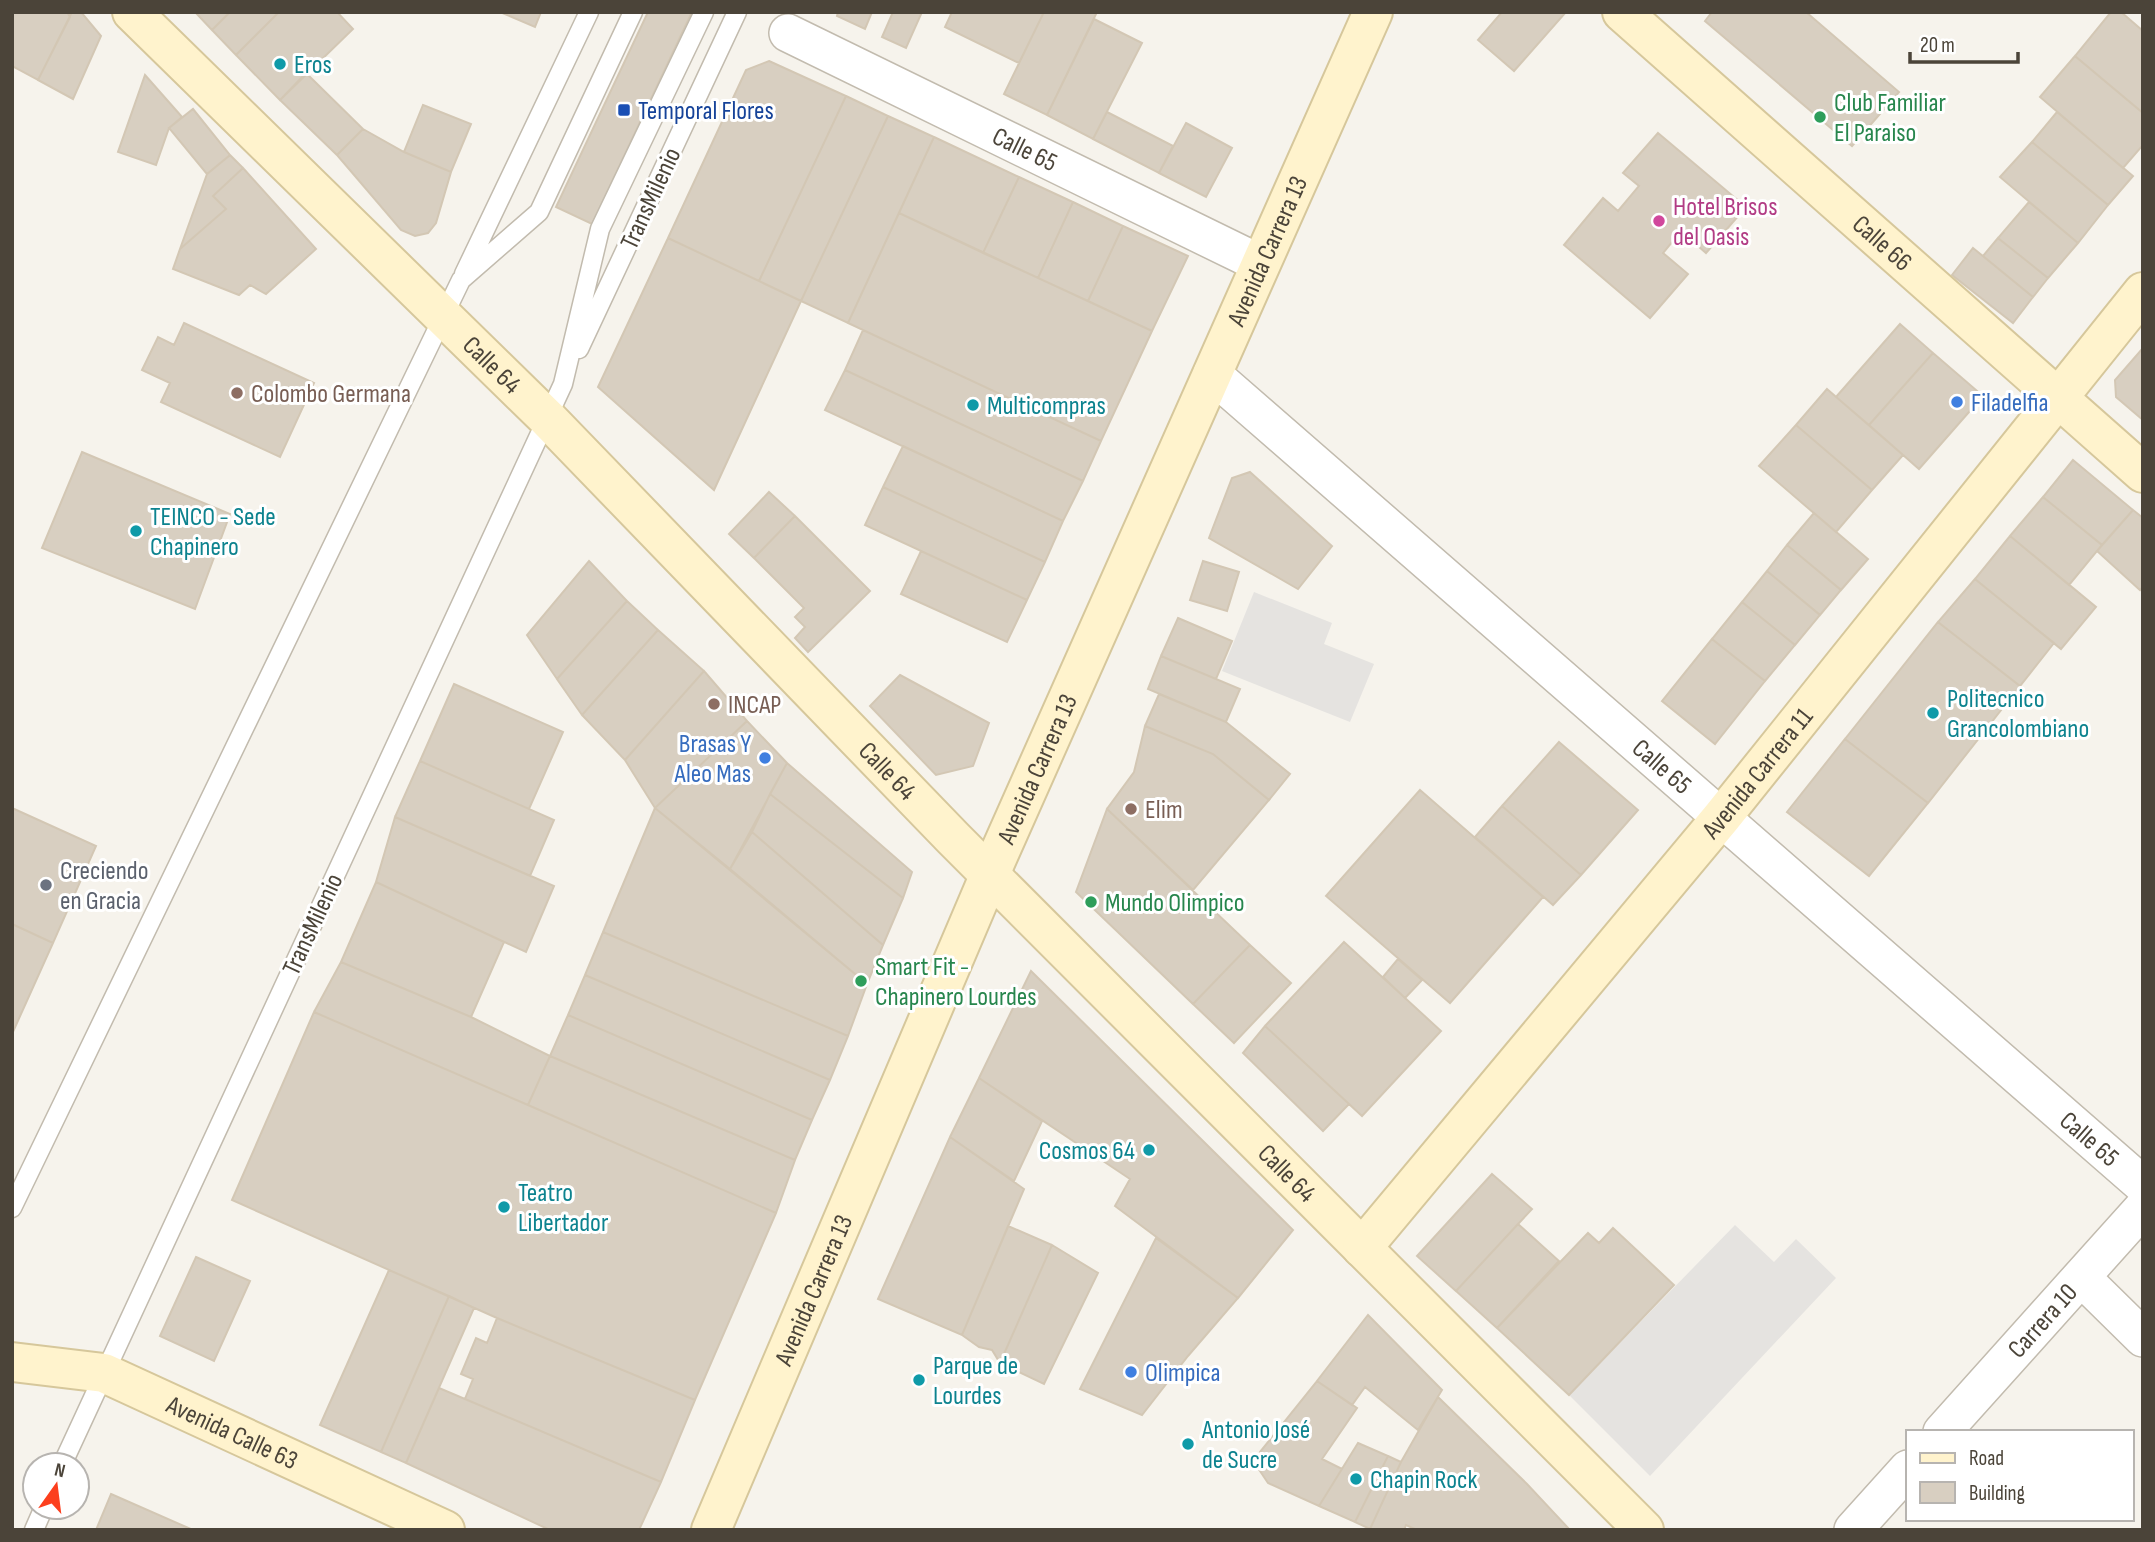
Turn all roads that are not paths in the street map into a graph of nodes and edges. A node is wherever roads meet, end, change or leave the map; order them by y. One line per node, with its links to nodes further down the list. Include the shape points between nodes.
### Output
1 (132, 12): 12 (main road, Calle 64)
2 (589, 12): 10 (lane)
3 (633, 12): 10 (lane, via 539,212)
4 (704, 12): 14 (lane, TransMilenio, via 600,229)
5 (737, 12): 14 (lane, TransMilenio)
6 (1373, 12): 9 (main road, Avenida Carrera 13)
7 (1622, 12): 15 (main road, Calle 66)
8 (788, 33): 9 (street, Calle 65)
9 (1261, 264): 13 (main road, Avenida Carrera 13)
10 (461, 280): 12 (lane)
11 (2143, 292): 15 (main road, Avenida Carrera 11)
12 (443, 317): 16 (main road, Calle 64); 21 (lane)
13 (1212, 374): 18 (street, Calle 65); 19 (main road, Avenida Carrera 13)
14 (563, 384): 16 (lane, TransMilenio)
15 (2058, 398): 17 (main road, Calle 66); 18 (main road, Avenida Carrera 11)
16 (547, 418): 19 (main road, Calle 64); 27 (lane, TransMilenio)
17 (2143, 472)
18 (1721, 818): 20 (street, Calle 65); 23 (main road, Avenida Carrera 11)
19 (990, 874): 23 (main road, Calle 64); 32 (main road, Avenida Carrera 13)
20 (2143, 1185)
21 (12, 1208)
22 (2143, 1208): 24 (street, Carrera 10)
23 (1362, 1248): 33 (main road, Calle 64)
24 (2082, 1278): 25 (street); 28 (street, Carrera 10)
25 (2143, 1338)
26 (12, 1362): 27 (main road, Avenida Calle 63)
27 (104, 1373): 29 (lane, TransMilenio); 31 (main road, Avenida Calle 63)
28 (1944, 1430)
29 (68, 1451)
30 (1906, 1471): 34 (street)
31 (445, 1530)
32 (711, 1530)
33 (1644, 1530)
34 (1853, 1530)

